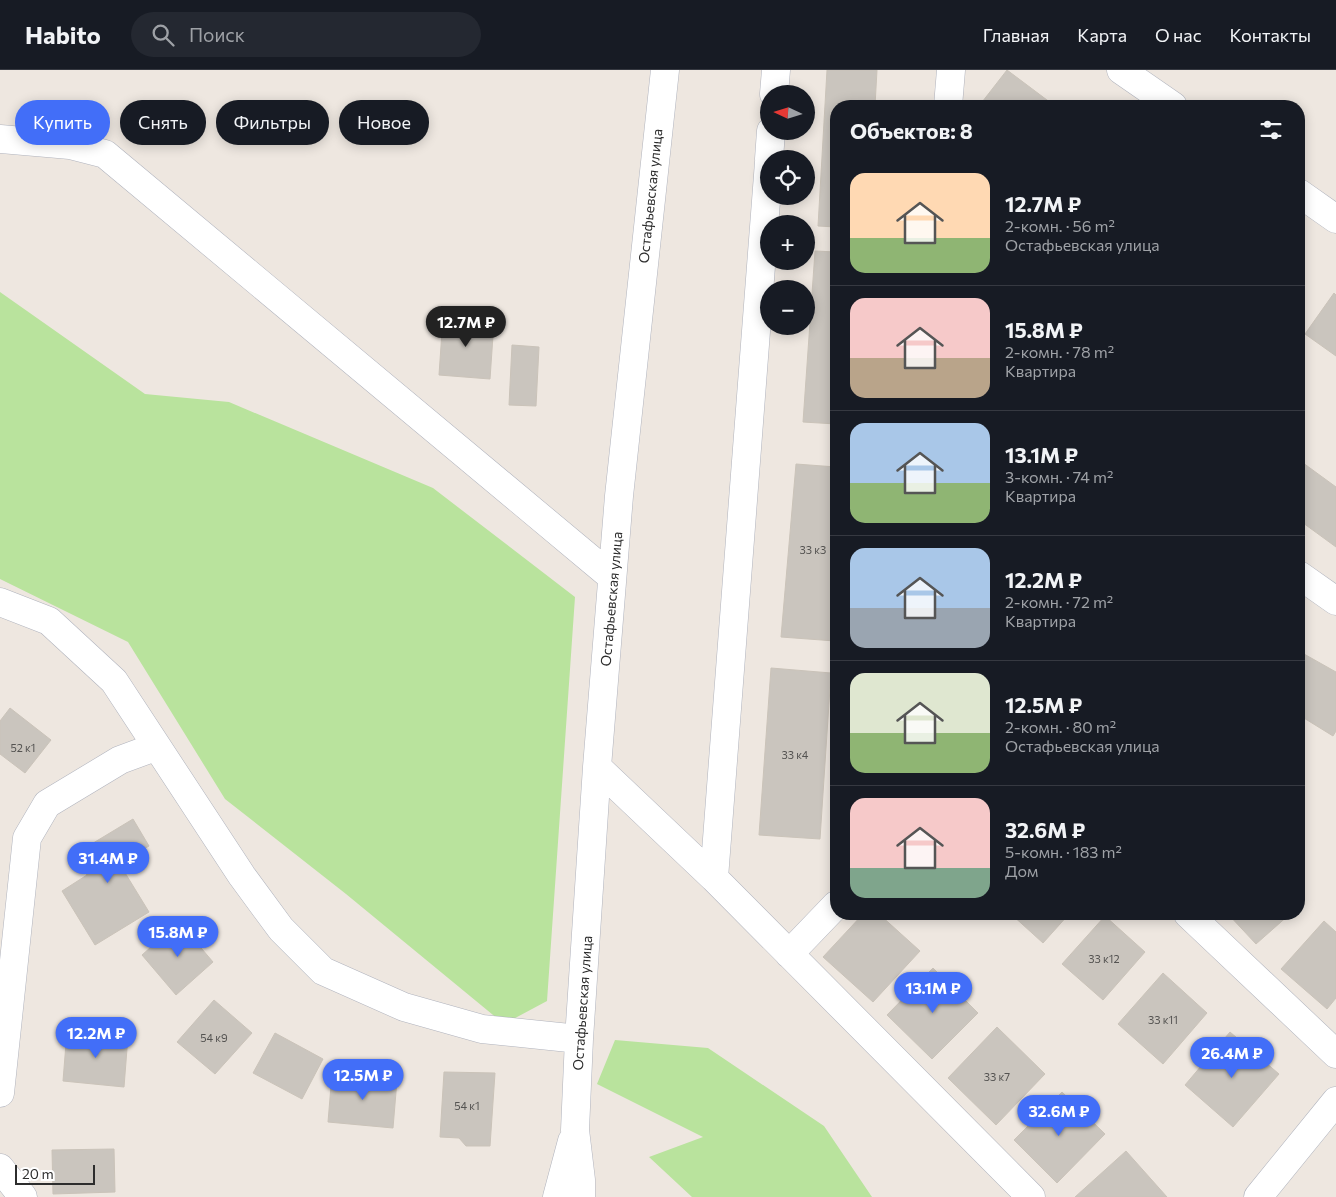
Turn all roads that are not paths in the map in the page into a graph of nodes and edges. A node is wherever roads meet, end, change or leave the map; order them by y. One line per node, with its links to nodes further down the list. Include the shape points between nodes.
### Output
1 (665, 70): 12 (street, Остафьевская улица)
2 (776, 70): 5 (street)
3 (952, 70): 6 (street)
4 (1121, 70): 7 (street)
5 (775, 85)
6 (949, 100)
7 (1164, 100)
8 (0, 139): 12 (street, via 70,145 105,154)
9 (1305, 197): 11 (street)
10 (766, 205): 18 (street)
11 (1336, 219)
12 (612, 577): 17 (street, Остафьевская улица)
13 (1305, 579): 14 (street)
14 (1336, 601)
15 (0, 602): 16 (street, via 50,621 114,682)
16 (155, 747): 22 (street, via 281,929 323,971 404,1007 482,1029); 24 (street, via 120,760 47,804 27,838)
17 (597, 767): 18 (street); 22 (street, Остафьевская улица)
18 (714, 878): 21 (street)
19 (830, 910): 21 (street)
20 (1194, 920): 23 (street)
21 (789, 954): 31 (street)
22 (579, 1039): 26 (street, Остафьевская улица)
23 (1336, 1054)
24 (0, 1093)
25 (1336, 1101): 32 (street)
26 (575, 1130): 29 (street, Остафьевская улица); 30 (street, Остафьевская улица)
27 (0, 1168): 28 (street)
28 (23, 1197)
29 (557, 1197)
30 (580, 1197)
31 (1031, 1197)
32 (1258, 1197)

